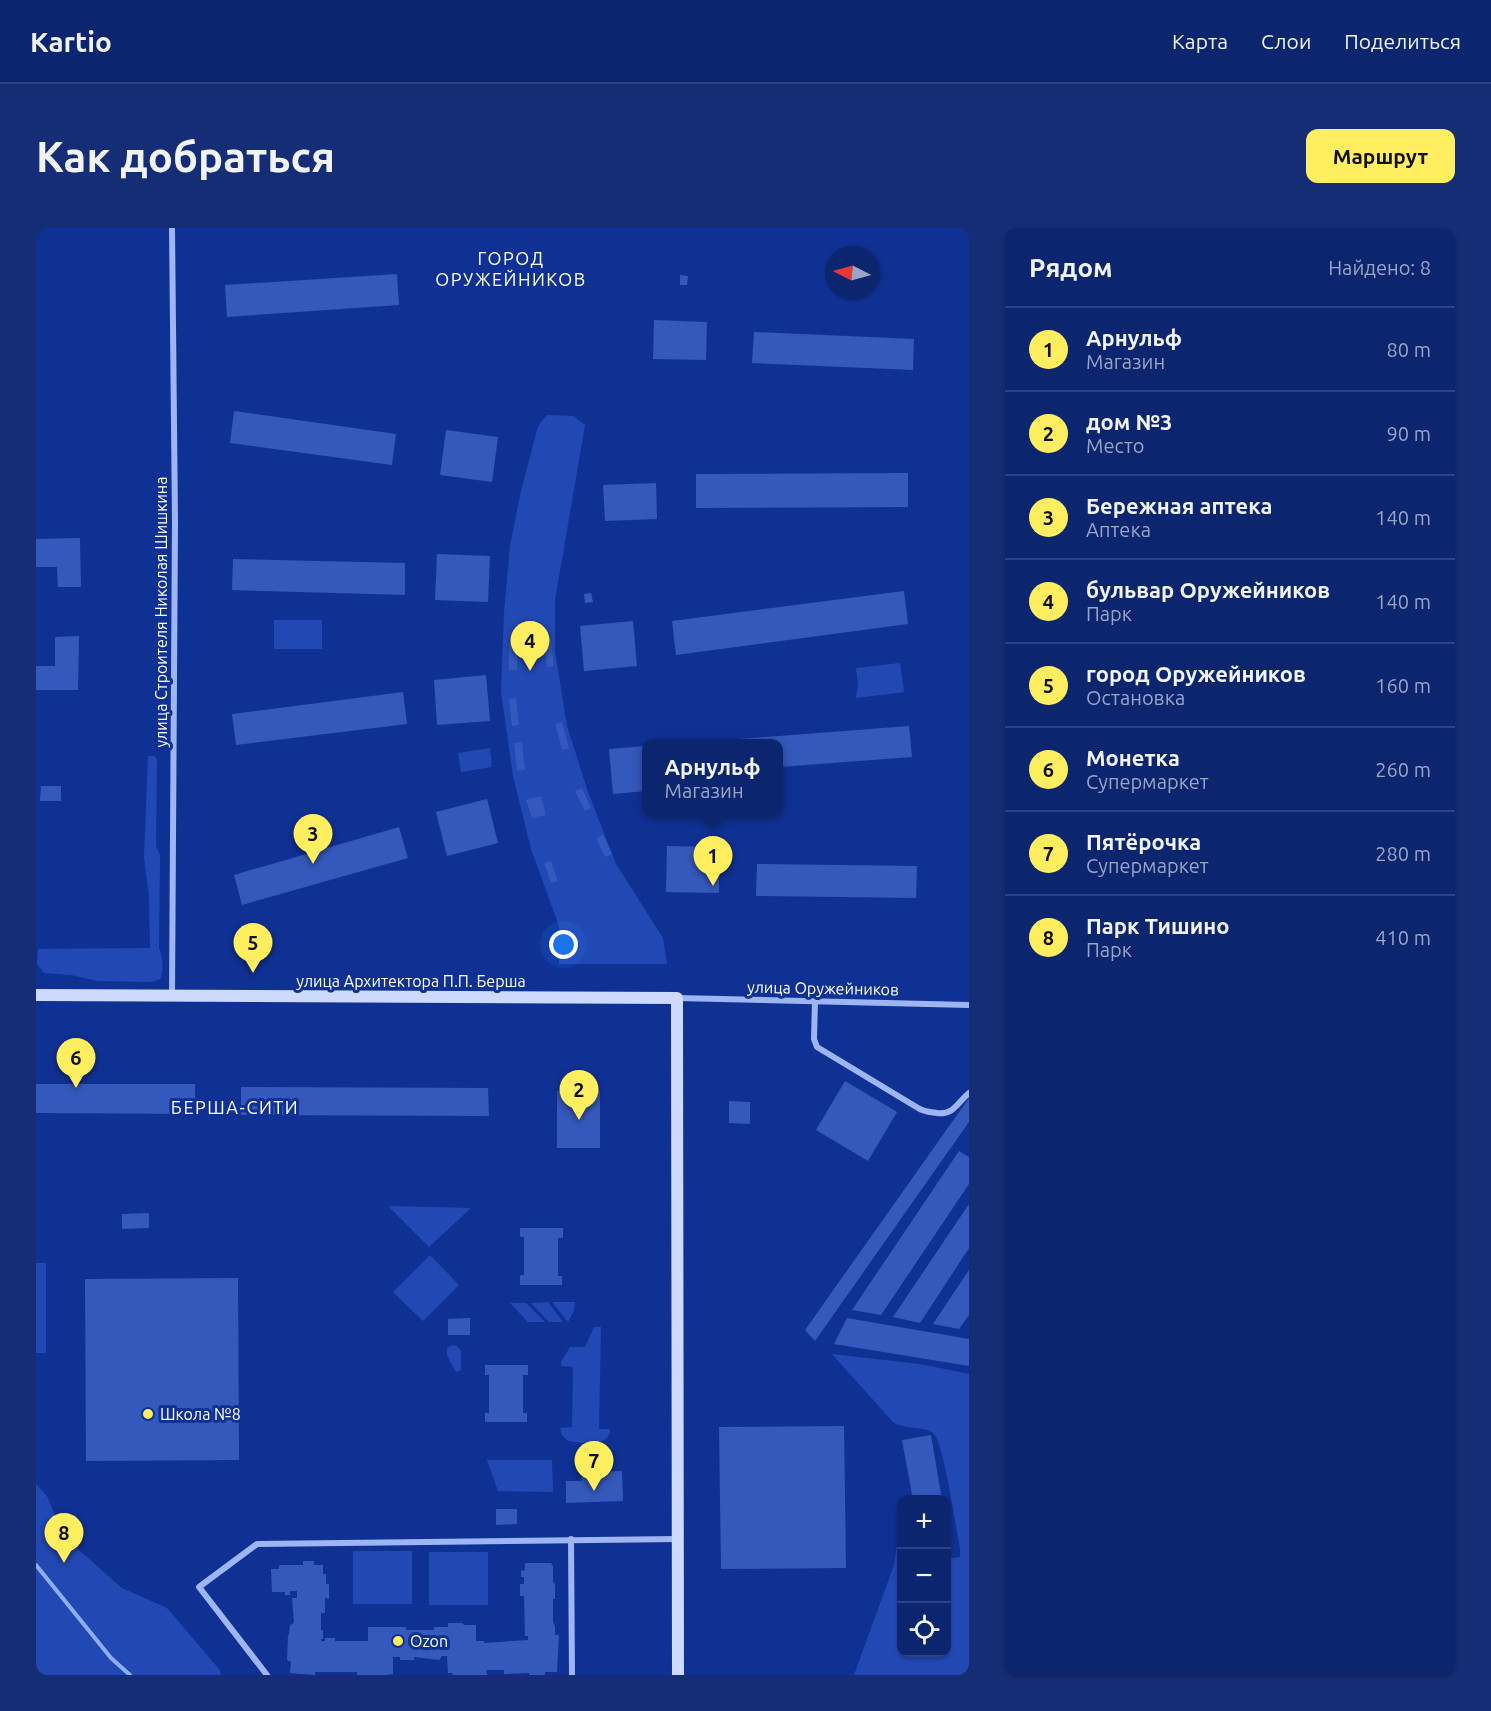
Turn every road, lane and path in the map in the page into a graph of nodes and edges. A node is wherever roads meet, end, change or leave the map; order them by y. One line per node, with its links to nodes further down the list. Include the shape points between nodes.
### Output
1 (172, 228): 3 (street, улица Строителя Николая Шишкина)
2 (36, 995): 3 (street, улица Архитектора П.П. Берша)
3 (172, 996): 4 (street, улица Архитектора П.П. Берша)
4 (677, 998): 5 (street, улица Оружейников); 9 (street)
5 (815, 1001): 6 (street, улица Оружейников); 7 (street, via 817,1047 924,1112 951,1112)
6 (969, 1005)
7 (969, 1093)
8 (571, 1539): 9 (street); 10 (street, via 257,1544 199,1587); 11 (street)
9 (678, 1539): 12 (street)
10 (267, 1675)
11 (572, 1675)
12 (678, 1675)

